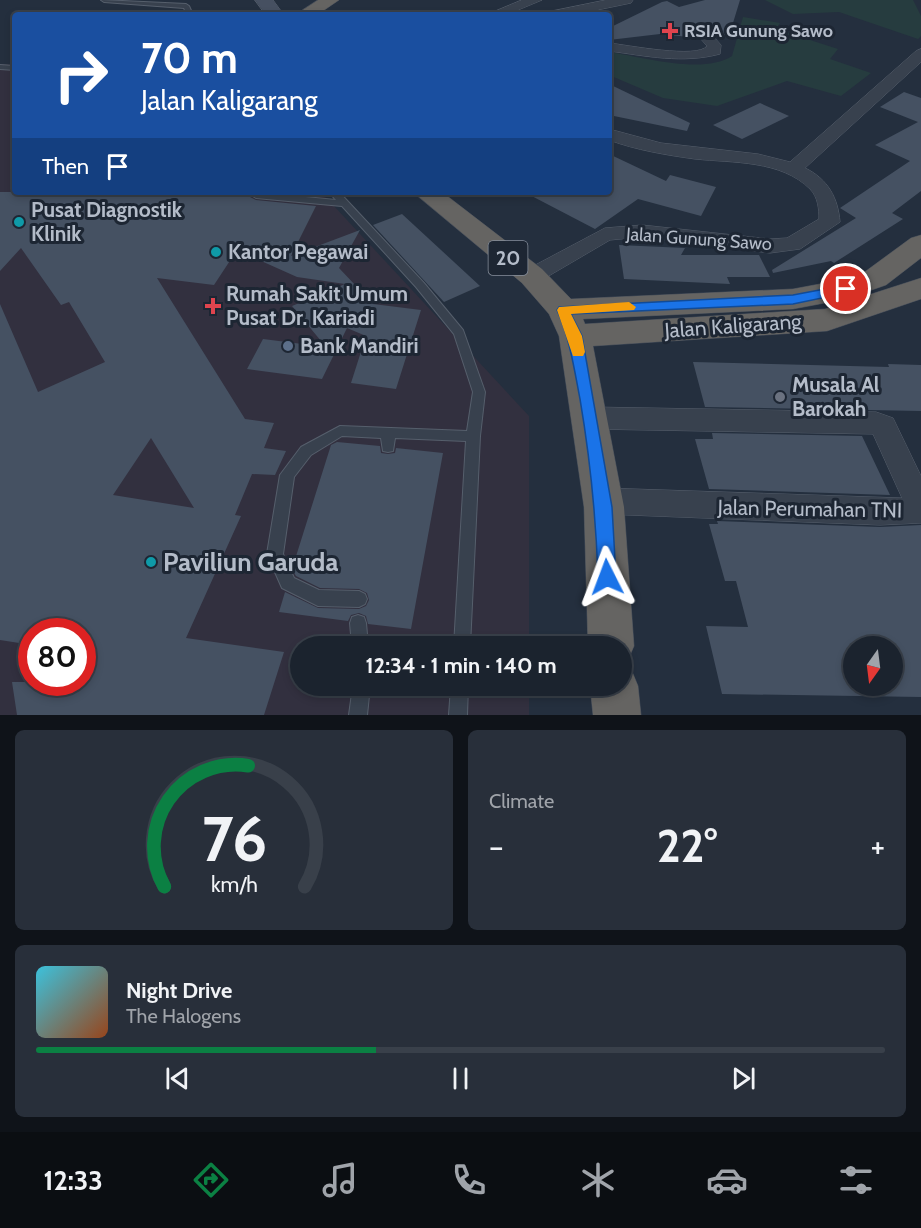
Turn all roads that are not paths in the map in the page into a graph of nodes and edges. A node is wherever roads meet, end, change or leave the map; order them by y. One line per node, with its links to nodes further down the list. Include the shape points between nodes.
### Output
1 (104, 0): 5 (lane, via 186,6)
2 (330, 0): 6 (highway)
3 (535, 0): 7 (street)
4 (626, 0): 8 (street)
5 (189, 12)
6 (309, 12)
7 (501, 12)
8 (568, 12)
9 (707, 38): 10 (street, via 715,51 704,55)
10 (612, 47)
11 (921, 54): 13 (street)
12 (612, 135): 13 (street, Jalan Gunung Sawo, via 646,146 746,157)
13 (792, 170): 19 (street, Jalan Gunung Sawo, via 816,184 828,201 830,222 792,244 770,246 642,231 605,234)
14 (256, 195): 17 (lane)
15 (337, 195): 17 (lane)
16 (430, 195): 19 (highway, 20)
17 (347, 204): 23 (lane, via 459,333 479,392)
18 (921, 244): 21 (highway, Jalan Kaligarang, via 876,278 846,289 793,299)
19 (532, 276): 21 (highway, 20)
20 (921, 288): 21 (highway, Jalan Kaligarang, via 827,320)
21 (569, 323): 22 (highway)
22 (590, 418): 24 (highway); 24 (street, Jalan Perumahan TNI, via 876,423 883,426 920,505 917,511 880,512)
23 (473, 436): 25 (lane, via 388,440 340,431 306,451 287,475 275,554 288,583 318,598); 28 (lane)
24 (603, 501): 29 (highway)
25 (359, 599)
26 (358, 623): 27 (lane)
27 (359, 636)
28 (463, 636)
29 (610, 636)
30 (361, 696): 33 (lane)
31 (459, 696): 34 (lane)
32 (615, 696): 35 (highway)
33 (358, 715)
34 (458, 715)
35 (617, 715)

